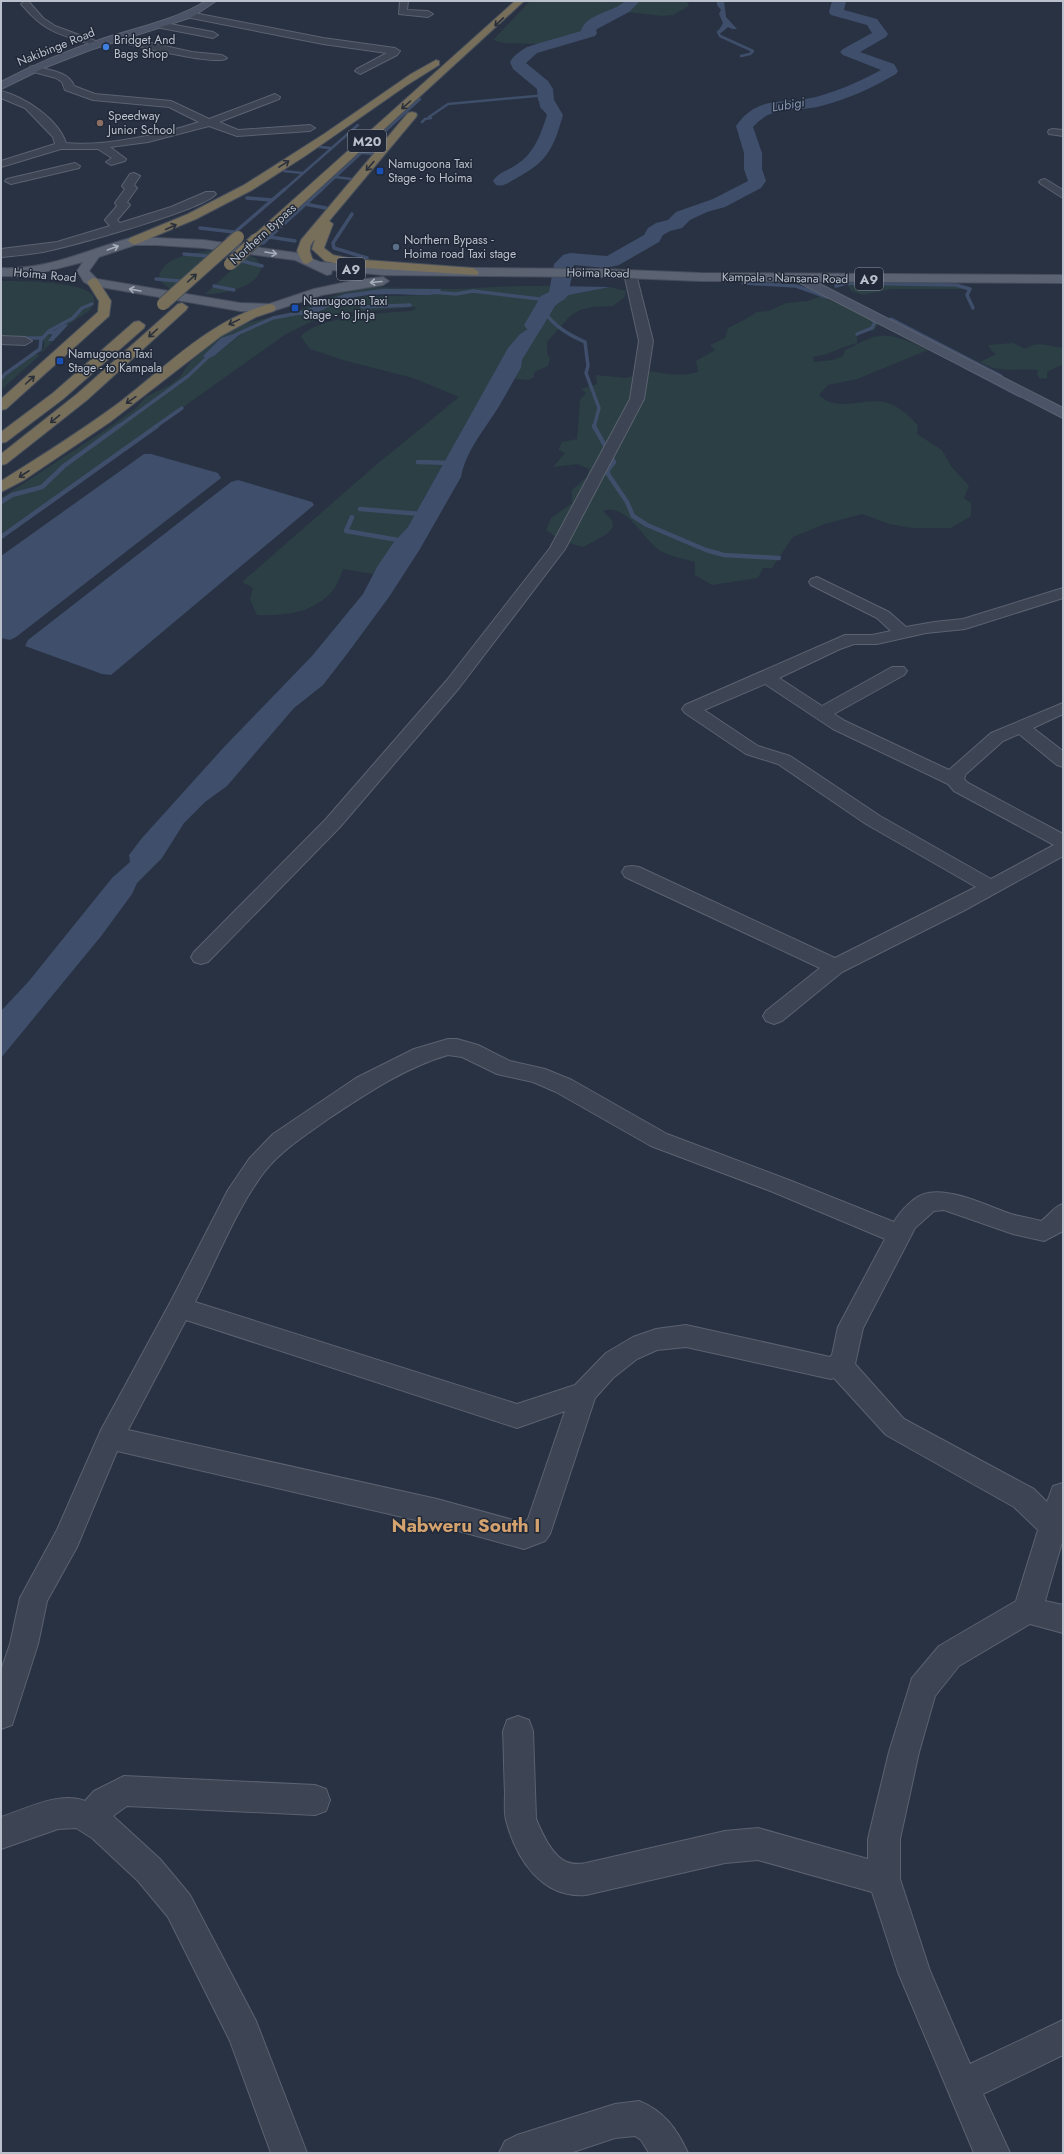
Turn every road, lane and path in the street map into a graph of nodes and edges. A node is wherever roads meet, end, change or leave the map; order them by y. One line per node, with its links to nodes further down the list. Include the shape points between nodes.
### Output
1 (212, 1): 6 (street, Nakibinge Road)
2 (404, 1): 5 (street, via 402,12)
3 (520, 1): 10 (highway, Northern Bypass / M20, one-way to 10)
4 (26, 4): 11 (street, via 40,20 52,28)
5 (428, 14)
6 (189, 15): 7 (street, Nakibinge Road); 14 (street, via 323,41 395,51)
7 (159, 25): 8 (street); 9 (street, Nakibinge Road)
8 (226, 37)
9 (115, 38): 11 (street, Nakibinge Road); 12 (street, via 192,55)
10 (477, 42): 33 (highway, one-way to 33, via 472,55 425,100); 41 (highway, Northern Bypass / M20, one-way to 41, bridge)
11 (96, 43): 13 (street, Nakibinge Road)
12 (222, 58)
13 (33, 69): 15 (street, Nakibinge Road); 19 (street, via 60,76 67,81 69,88 89,96 166,103)
14 (360, 71)
15 (1, 86)
16 (1, 94): 21 (street, via 29,106 58,136)
17 (275, 97): 19 (street)
18 (370, 121): 36 (highway, M20, one-way to 18, via 187,220 230,197 324,139 413,75 438,61)
19 (208, 122): 20 (street, via 230,131 247,133); 22 (street, via 163,135)
20 (310, 128)
21 (61, 146): 22 (street); 24 (street)
22 (101, 146): 23 (street, via 121,159)
23 (111, 162)
24 (1, 164): 29 (street, via 13,173)
25 (75, 166): 26 (street)
26 (43, 174): 28 (street); 29 (street)
27 (134, 176): 34 (street, via 128,186 131,188 129,193 121,203 124,205 111,220 116,225)
28 (55, 179)
29 (6, 181)
30 (1045, 182): 32 (street)
31 (210, 194): 34 (street, via 149,220)
32 (1063, 195)
33 (336, 207): 39 (highway, via 305,243 303,251); 43 (highway, via 318,249 329,258 352,263)
34 (114, 228): 37 (street, via 37,250)
35 (241, 234): 56 (highway, Northern Bypass, one-way to 35, bridge, via 58,396)
36 (134, 241): 38 (main road, one-way to 36); 39 (main road, Hoima Road, one-way to 39, via 203,244)
37 (1, 254)
38 (93, 256): 40 (main road, via 62,265); 48 (main road, via 83,271)
39 (313, 262): 43 (main road, Hoima Road / A9, via 345,269); 50 (main road, via 328,272 331,279)
40 (25, 271): 42 (main road, Hoima Road); 48 (main road, Hoima Road)
41 (222, 271)
42 (1, 272)
43 (472, 275): 44 (main road, Hoima Road / A9, via 618,273); 45 (main road, Hoima Road / A9, via 519,279); 50 (main road, A9, one-way to 50, via 381,281)
44 (674, 276): 45 (main road, Hoima Road / A9); 46 (main road, Kampala - Nansana Road / A9)
45 (631, 278): 73 (street, via 646,341 637,399 557,549 453,684 333,824)
46 (802, 279): 47 (main road, Kampala - Nansana Road / A9); 55 (street)
47 (1063, 279)
48 (91, 280): 51 (main road, Hoima Road, one-way to 48, via 240,307); 54 (highway, one-way to 48, via 104,313 105,301)
49 (205, 286): 57 (highway, one-way to 57, via 82,397)
50 (318, 292): 51 (main road, Hoima Road)
51 (270, 308): 58 (highway, one-way to 58, via 230,324 65,447)
52 (1, 340): 53 (street)
53 (25, 341)
54 (1, 406)
55 (1063, 414)
56 (1, 439)
57 (1, 461)
58 (1, 488)
59 (817, 582): 61 (street, via 883,616)
60 (1063, 593): 61 (street, via 965,624 951,624)
61 (903, 633): 63 (street, via 870,642 851,639)
62 (898, 671): 65 (street)
63 (767, 678): 65 (street); 72 (street, via 691,709 752,750 784,760 873,820)
64 (1063, 708): 66 (street)
65 (821, 714): 68 (street, via 839,726)
66 (1020, 727): 67 (street); 68 (street, via 997,737 957,772)
67 (1063, 761)
68 (955, 780): 69 (street, via 961,787)
69 (1063, 842)
70 (1063, 848): 72 (street)
71 (632, 872): 74 (street)
72 (991, 887): 74 (street)
73 (201, 957)
74 (834, 967): 75 (street)
75 (774, 1016)
76 (1063, 1213): 77 (street, via 1056,1223 1044,1232 944,1201 928,1202 907,1221)
77 (900, 1235): 78 (street, via 659,1140 564,1086 536,1075 505,1068 470,1050 448,1047 422,1055 364,1084 281,1140 257,1165 236,1197); 79 (street, via 851,1327 844,1360)
78 (180, 1308): 80 (street, via 517,1416); 81 (street)
79 (839, 1365): 80 (street, via 831,1368 674,1335 644,1343 610,1365); 83 (street, via 895,1427 1024,1498)
80 (584, 1393): 81 (street, via 540,1525 534,1532 524,1536 437,1512)
81 (110, 1438): 86 (street, via 67,1538 34,1598 24,1644)
82 (1063, 1495): 83 (street)
83 (1053, 1526): 84 (street)
84 (1028, 1610): 85 (street); 91 (street, via 950,1656 922,1688 884,1839)
85 (1063, 1619)
86 (1, 1714)
87 (518, 1731): 91 (street, via 521,1819 529,1842 557,1875 574,1880 586,1879 725,1846 758,1844)
88 (315, 1800): 89 (street, via 124,1791 105,1802)
89 (90, 1818): 90 (street, via 76,1813 58,1814); 94 (street, via 149,1870 179,1906 244,2033)
90 (1, 1833)
91 (884, 1880): 93 (street, via 914,1972)
92 (1063, 2037): 93 (street)
93 (962, 2086): 97 (street)
94 (289, 2153)
95 (517, 2153): 96 (street, via 615,2121 639,2118 653,2128)
96 (670, 2153)
97 (992, 2153)

